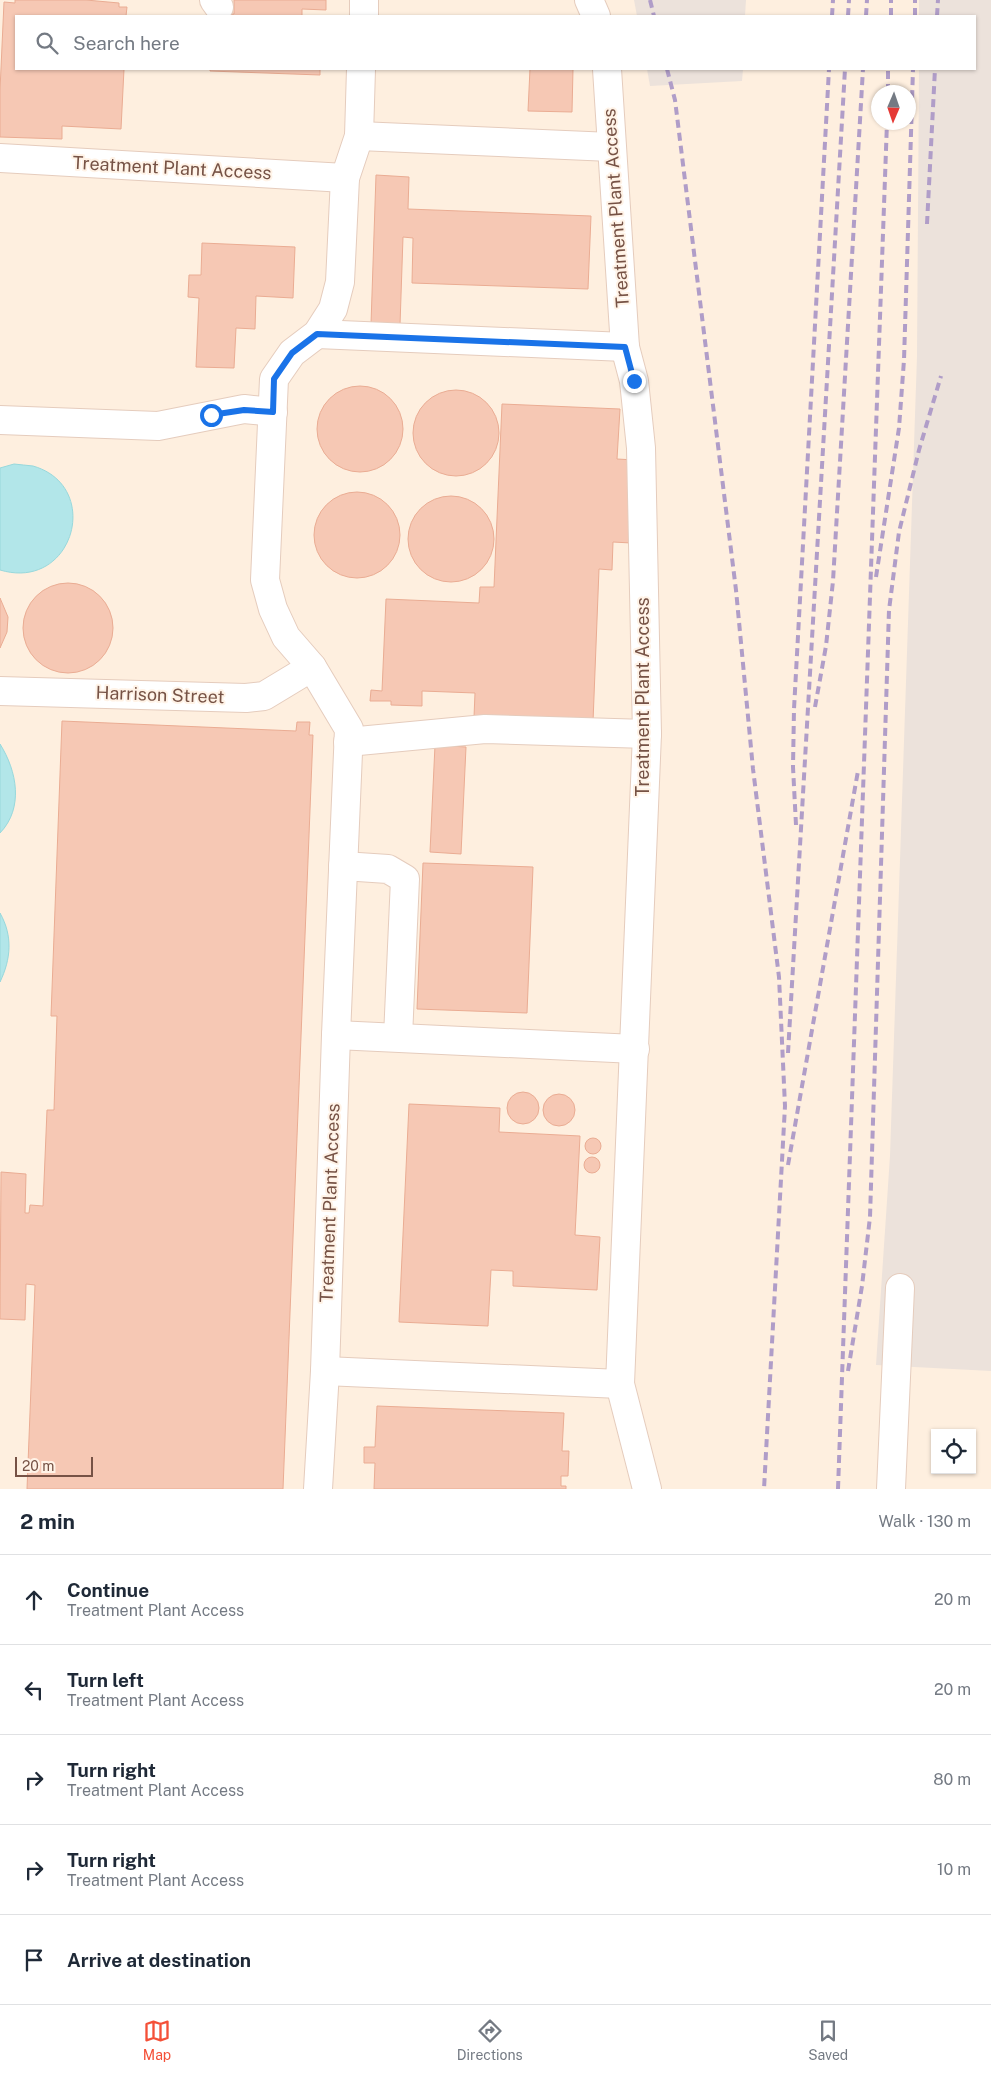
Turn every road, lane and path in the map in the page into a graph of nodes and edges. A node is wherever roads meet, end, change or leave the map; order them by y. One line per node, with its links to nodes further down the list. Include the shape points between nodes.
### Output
1 (364, 0): 3 (lane)
2 (589, 0): 4 (lane)
3 (364, 15)
4 (596, 15)
5 (362, 70): 7 (lane, Treatment Plant Access)
6 (606, 70): 8 (lane, Treatment Plant Access)
7 (359, 136): 8 (lane); 10 (lane, Treatment Plant Access)
8 (611, 147): 12 (lane, Treatment Plant Access)
9 (0, 158): 10 (lane, Treatment Plant Access)
10 (345, 178): 11 (lane, Treatment Plant Access, via 340,282 334,309)
11 (317, 334): 12 (lane); 13 (lane, Treatment Plant Access, via 292,353 274,379)
12 (625, 347): 17 (lane, Treatment Plant Access, via 634,381 640,448)
13 (273, 412): 14 (lane, via 244,410 158,426); 15 (lane, Treatment Plant Access, via 266,580 273,609 286,638)
14 (0, 420)
15 (312, 667): 16 (lane, Harrison Street, via 264,696 246,698); 18 (lane, Treatment Plant Access, via 349,729)
16 (0, 691)
17 (647, 734): 18 (lane, via 485,729); 22 (lane, Treatment Plant Access)
18 (348, 742): 19 (lane, Treatment Plant Access)
19 (343, 866): 20 (lane, Treatment Plant Access); 21 (lane, via 388,869 405,879)
20 (336, 1035): 21 (lane); 24 (lane, Treatment Plant Access)
21 (398, 1037): 22 (lane)
22 (635, 1049): 25 (lane, Treatment Plant Access)
23 (900, 1288): 28 (lane)
24 (325, 1371): 25 (lane); 26 (lane, Treatment Plant Access)
25 (620, 1384): 27 (lane, Treatment Plant Access)
26 (318, 1489)
27 (647, 1489)
28 (891, 1489)

